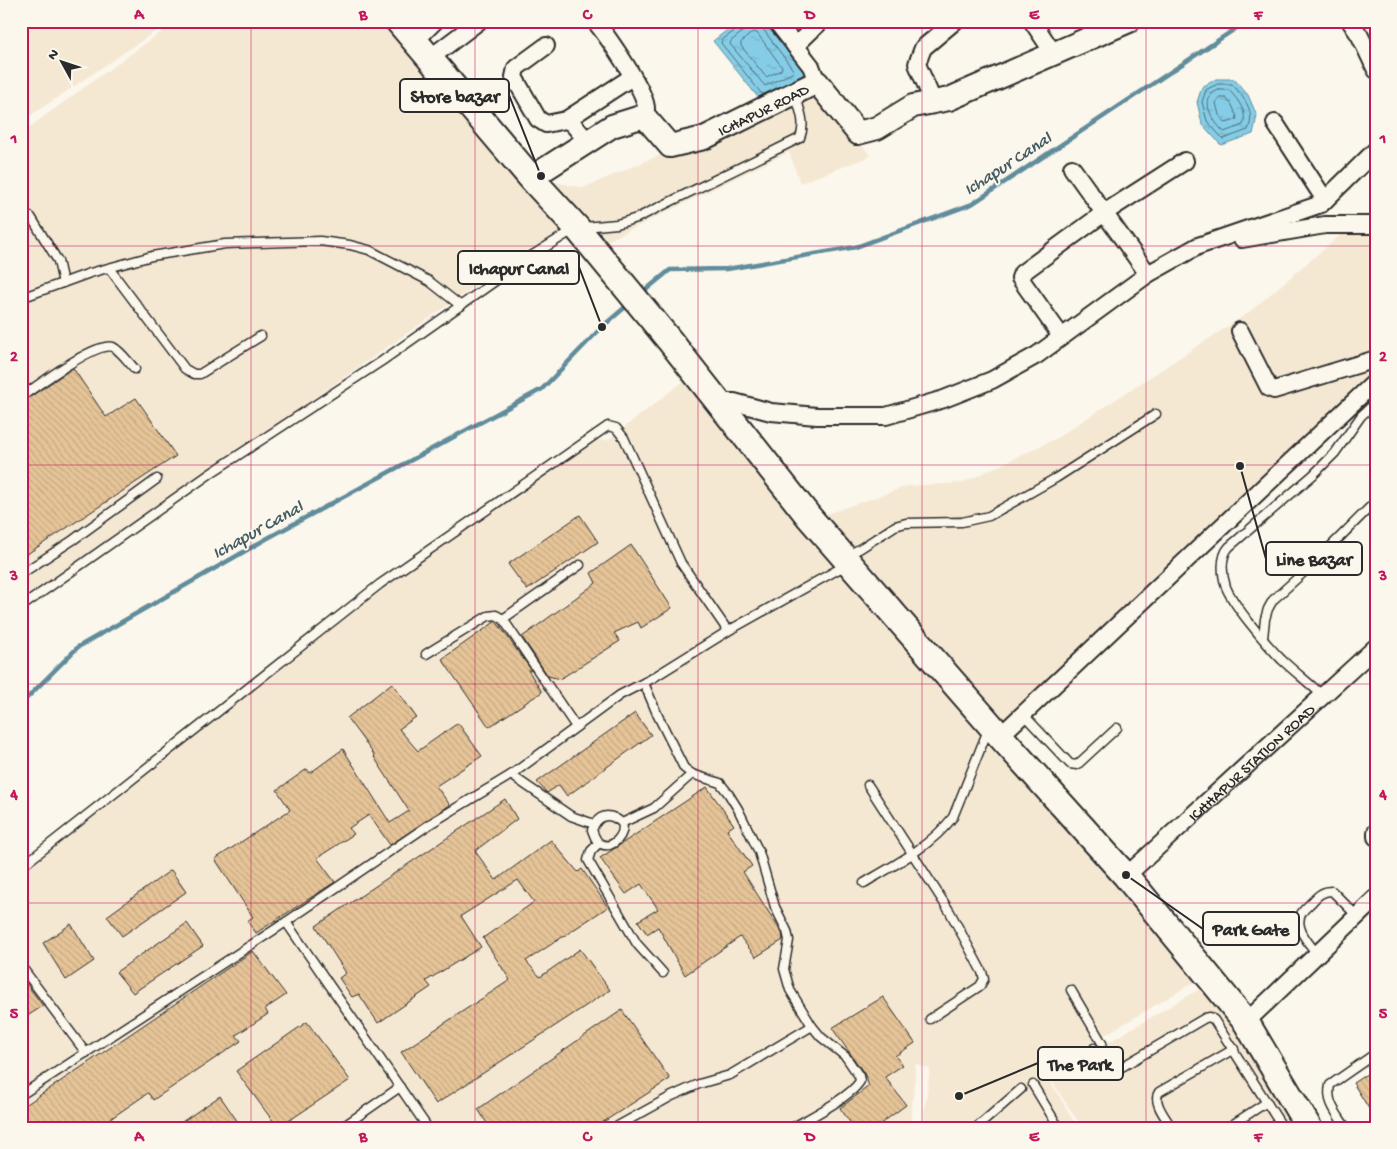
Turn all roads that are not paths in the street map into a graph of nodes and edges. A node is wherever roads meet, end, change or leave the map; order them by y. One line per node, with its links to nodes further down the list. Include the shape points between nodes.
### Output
1 (398, 21): 14 (main road)
2 (435, 21): 14 (street)
3 (479, 21): 14 (street)
4 (595, 21): 17 (street)
5 (776, 21): 13 (street)
6 (821, 21): 13 (street)
7 (955, 21): 20 (street, via 922,48 917,64)
8 (1032, 21): 15 (street)
9 (1128, 21): 11 (street, ICHAPUR ROAD)
10 (1350, 21): 16 (street)
11 (1100, 26): 15 (street, ICHAPUR ROAD)
12 (546, 46): 22 (street, via 516,68 514,77 542,123)
13 (796, 46): 18 (street, via 811,66)
14 (422, 50): 28 (main road)
15 (1054, 54): 20 (street, ICHAPUR ROAD, via 949,99)
16 (1376, 70)
17 (632, 77): 21 (street, via 645,101); 22 (street)
18 (817, 82): 19 (street, ICHAPUR ROAD); 20 (street, ICHAPUR ROAD, via 858,132 877,128 913,106)
19 (794, 93): 21 (street, ICHAPUR ROAD, via 704,138 670,146); 33 (lane, via 803,119 800,138 637,218 618,224)
20 (932, 101)
21 (644, 116): 24 (street, via 612,126)
22 (566, 120): 24 (street)
23 (1275, 123): 29 (street)
24 (588, 142): 28 (street)
25 (1376, 150): 29 (street)
26 (1185, 161): 30 (street)
27 (1072, 168): 30 (street)
28 (531, 178): 33 (main road)
29 (1325, 200): 34 (street)
30 (1104, 213): 36 (street); 42 (street, via 1022,273 1020,278)
31 (31, 217): 37 (lane, via 58,260)
32 (1376, 225): 34 (street, via 1325,225)
33 (577, 228): 39 (lane); 47 (main road)
34 (1198, 246): 36 (street)
35 (109, 268): 37 (lane); 39 (lane, via 152,256 225,244 320,241 369,250 429,281); 41 (lane, via 185,369 194,374 200,374)
36 (1148, 274): 42 (street)
37 (63, 283): 38 (lane)
38 (21, 298)
39 (461, 306): 55 (lane, via 211,473)
40 (1240, 332): 43 (street, via 1269,388 1274,390)
41 (261, 336)
42 (1061, 336): 47 (street, via 1037,355 992,380 944,399 886,416 771,412 734,402)
43 (1376, 359)
44 (134, 370): 46 (lane, via 112,347 104,347 83,355)
45 (1376, 381): 63 (street)
46 (21, 397)
47 (717, 402): 52 (main road)
48 (1376, 402): 58 (lane, via 1313,474 1224,552 1227,589)
49 (1156, 414): 52 (lane, via 989,516 962,522 900,524)
50 (157, 479): 54 (lane)
51 (1376, 501): 58 (lane, via 1273,600 1265,619)
52 (847, 560): 57 (lane); 66 (main road)
53 (580, 565): 56 (lane)
54 (21, 574)
55 (21, 607)
56 (503, 619): 60 (lane, via 496,615 488,616); 64 (lane)
57 (728, 631): 61 (lane); 76 (lane, via 681,563 624,438 616,428 608,426 380,584)
58 (1263, 638): 62 (lane, via 1282,660)
59 (1376, 647): 62 (street, ICHHAPUR STATION ROAD)
60 (426, 654)
61 (644, 683): 64 (lane, via 620,695); 67 (lane, via 680,762)
62 (1322, 695): 77 (street, ICHHAPUR STATION ROAD)
63 (1023, 714): 65 (lane, via 1070,764 1077,765); 66 (street)
64 (576, 727): 68 (lane)
65 (1117, 728)
66 (995, 731): 75 (lane, via 976,757 953,817 944,829); 77 (main road)
67 (692, 774): 70 (lane, via 654,808); 88 (lane, via 720,784 728,793 759,852 775,907 787,931 789,940 784,968 790,990)
68 (511, 775): 71 (lane, via 570,816); 81 (lane, via 434,822)
69 (868, 785): 75 (lane)
70 (622, 823): 71 (lane, via 608,815); 74 (lane, via 624,828 616,841 602,845)
71 (594, 824): 74 (lane, via 592,830)
72 (1376, 832): 73 (street)
73 (1376, 838)
74 (599, 842): 84 (lane, via 588,860 637,944)
75 (912, 854): 78 (lane); 86 (lane, via 950,912 984,979 980,986)
76 (21, 868)
77 (1126, 876): 87 (main road)
78 (864, 883)
79 (1376, 898): 80 (street)
80 (1357, 916): 82 (street); 82 (lane, via 1332,892 1322,892 1301,914 1299,924)
81 (286, 922): 93 (lane); 95 (lane)
82 (1317, 954): 87 (street)
83 (21, 966): 93 (lane)
84 (663, 973)
85 (1071, 990): 89 (lane)
86 (930, 1019)
87 (1246, 1022): 108 (main road)
88 (812, 1026): 101 (lane, via 730,1075 672,1096); 102 (lane, via 846,1057 860,1081 846,1095)
89 (1102, 1043)
90 (1094, 1048): 91 (lane, via 1109,1066 1120,1068 1210,1017)
91 (1234, 1049): 98 (lane); 105 (lane, via 1159,1092 1157,1101)
92 (1376, 1053): 109 (lane, via 1330,1085 1330,1101)
93 (86, 1054): 97 (lane)
94 (1033, 1085): 104 (lane)
95 (400, 1087): 99 (lane); 100 (lane)
96 (1021, 1089): 103 (lane)
97 (21, 1095)
98 (1267, 1102): 106 (lane); 107 (lane)
99 (341, 1128)
100 (428, 1128)
101 (614, 1128)
102 (792, 1128)
103 (976, 1128)
104 (1060, 1128)
105 (1172, 1128)
106 (1227, 1128)
107 (1283, 1128)
108 (1309, 1128)
109 (1346, 1128)

